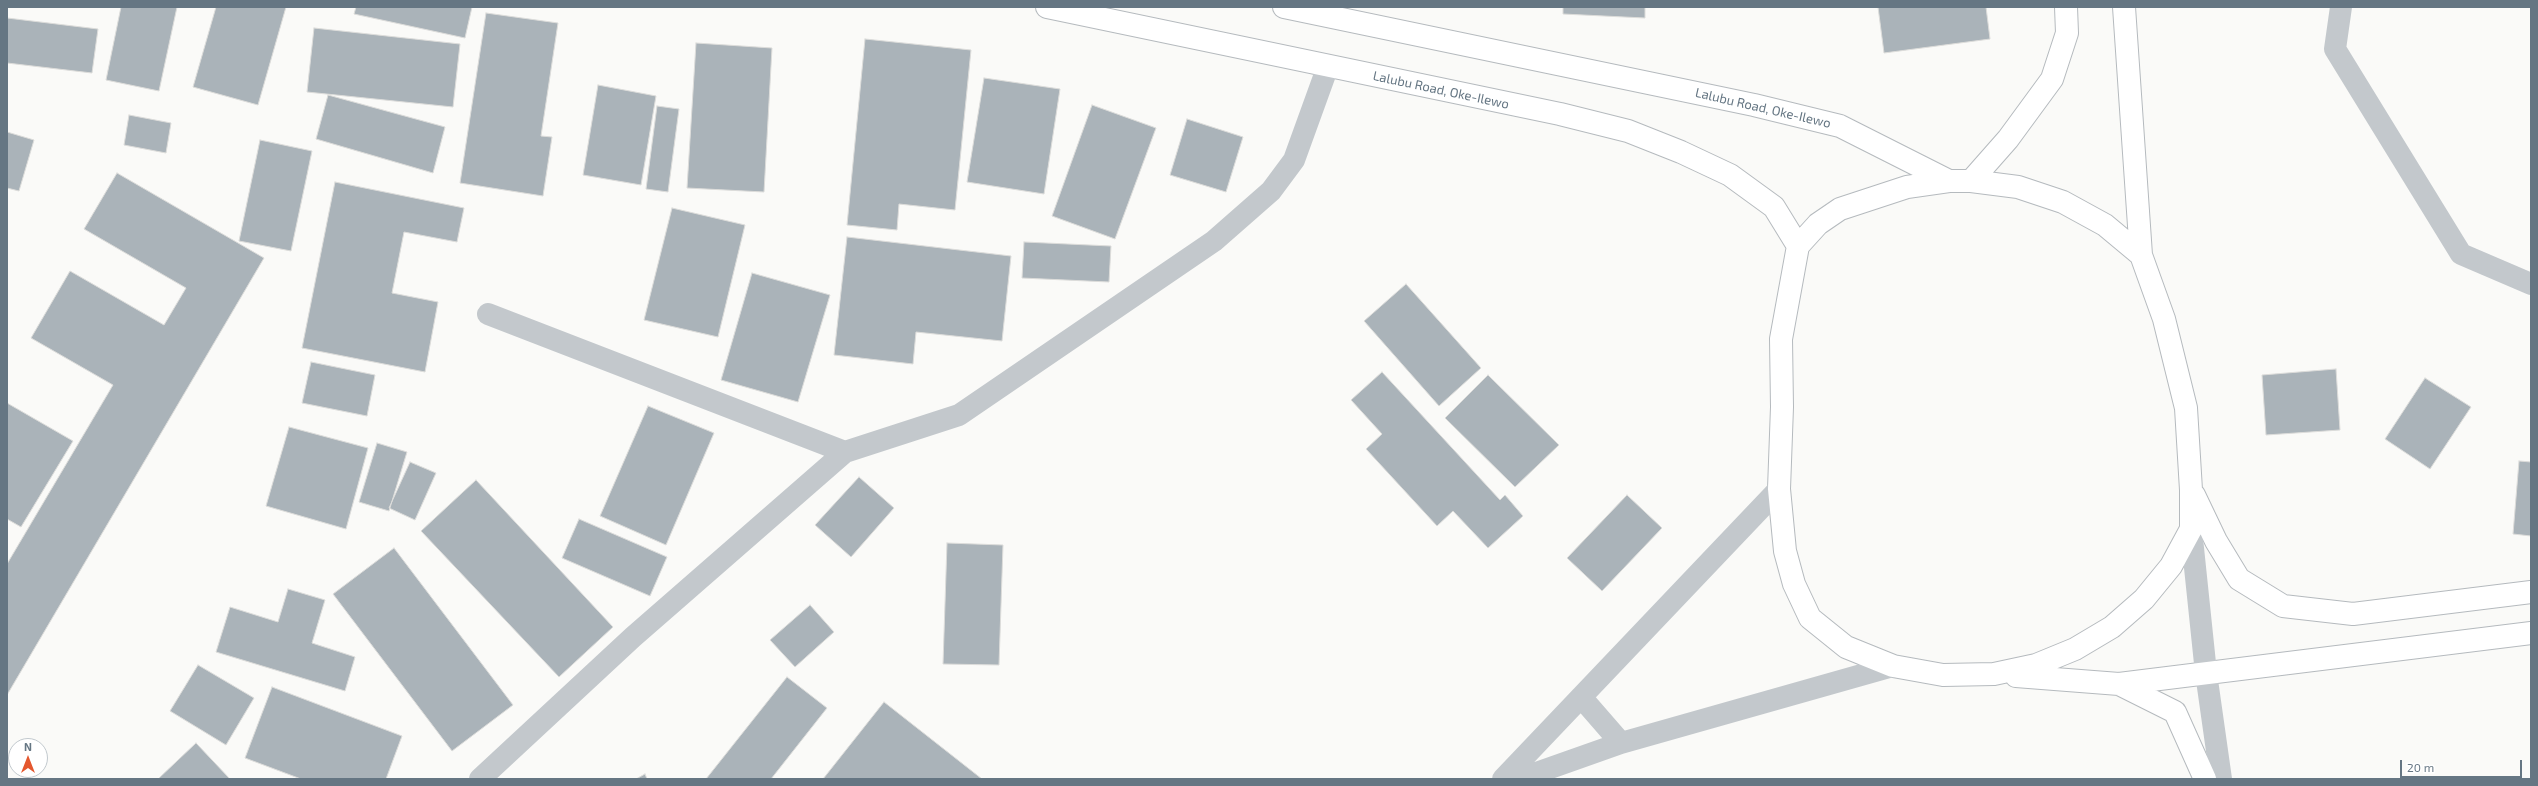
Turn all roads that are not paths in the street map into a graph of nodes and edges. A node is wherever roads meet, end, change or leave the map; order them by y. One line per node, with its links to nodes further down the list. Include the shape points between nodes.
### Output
1 (1047, 7): 6 (main road, Lalubu Road, Oke-Ilewo)
2 (1284, 7): 7 (main road, Lalubu Road, Oke-Ilewo, via 1754,105 1840,126)
3 (2066, 7): 8 (main road, via 2067,33 2052,79 2008,139)
4 (2124, 7): 10 (main road)
5 (2341, 7): 11 (street, via 2334,49 2461,254)
6 (1328, 66): 9 (main road, Lalubu Road, Oke-Ilewo, via 1560,114 1641,136 1730,175 1774,207); 13 (street, via 1294,160 1271,191 1214,241 959,415)
7 (1949, 181): 8 (main road); 9 (main road, via 1907,187 1840,209 1818,224)
8 (1972, 181): 10 (main road, via 2018,187 2063,202 2105,225)
9 (1798, 246): 14 (main road, via 1781,339 1782,407)
10 (2141, 255): 15 (main road, via 2164,319 2186,408)
11 (2531, 284)
12 (488, 314): 13 (street)
13 (845, 452): 25 (street, via 634,637)
14 (1778, 489): 19 (main road, via 1785,551 1794,584 1810,618 1846,647); 23 (street)
15 (2192, 490): 16 (main road); 17 (main road, via 2216,541 2239,579 2283,606 2353,614)
16 (2191, 529): 20 (street); 21 (main road, via 2170,566 2144,599 2112,627 2075,649 2036,665)
17 (2531, 592)
18 (2531, 633): 20 (main road)
19 (1893, 666): 21 (main road, via 1943,675); 24 (street)
20 (2206, 673): 22 (main road); 29 (street)
21 (1994, 674): 22 (main road)
22 (2119, 684): 28 (main road, via 2175,712)
23 (1582, 698): 24 (street); 26 (street)
24 (1621, 743): 27 (street)
25 (480, 779)
26 (1503, 779)
27 (1519, 779)
28 (2205, 779)
29 (2221, 779)

